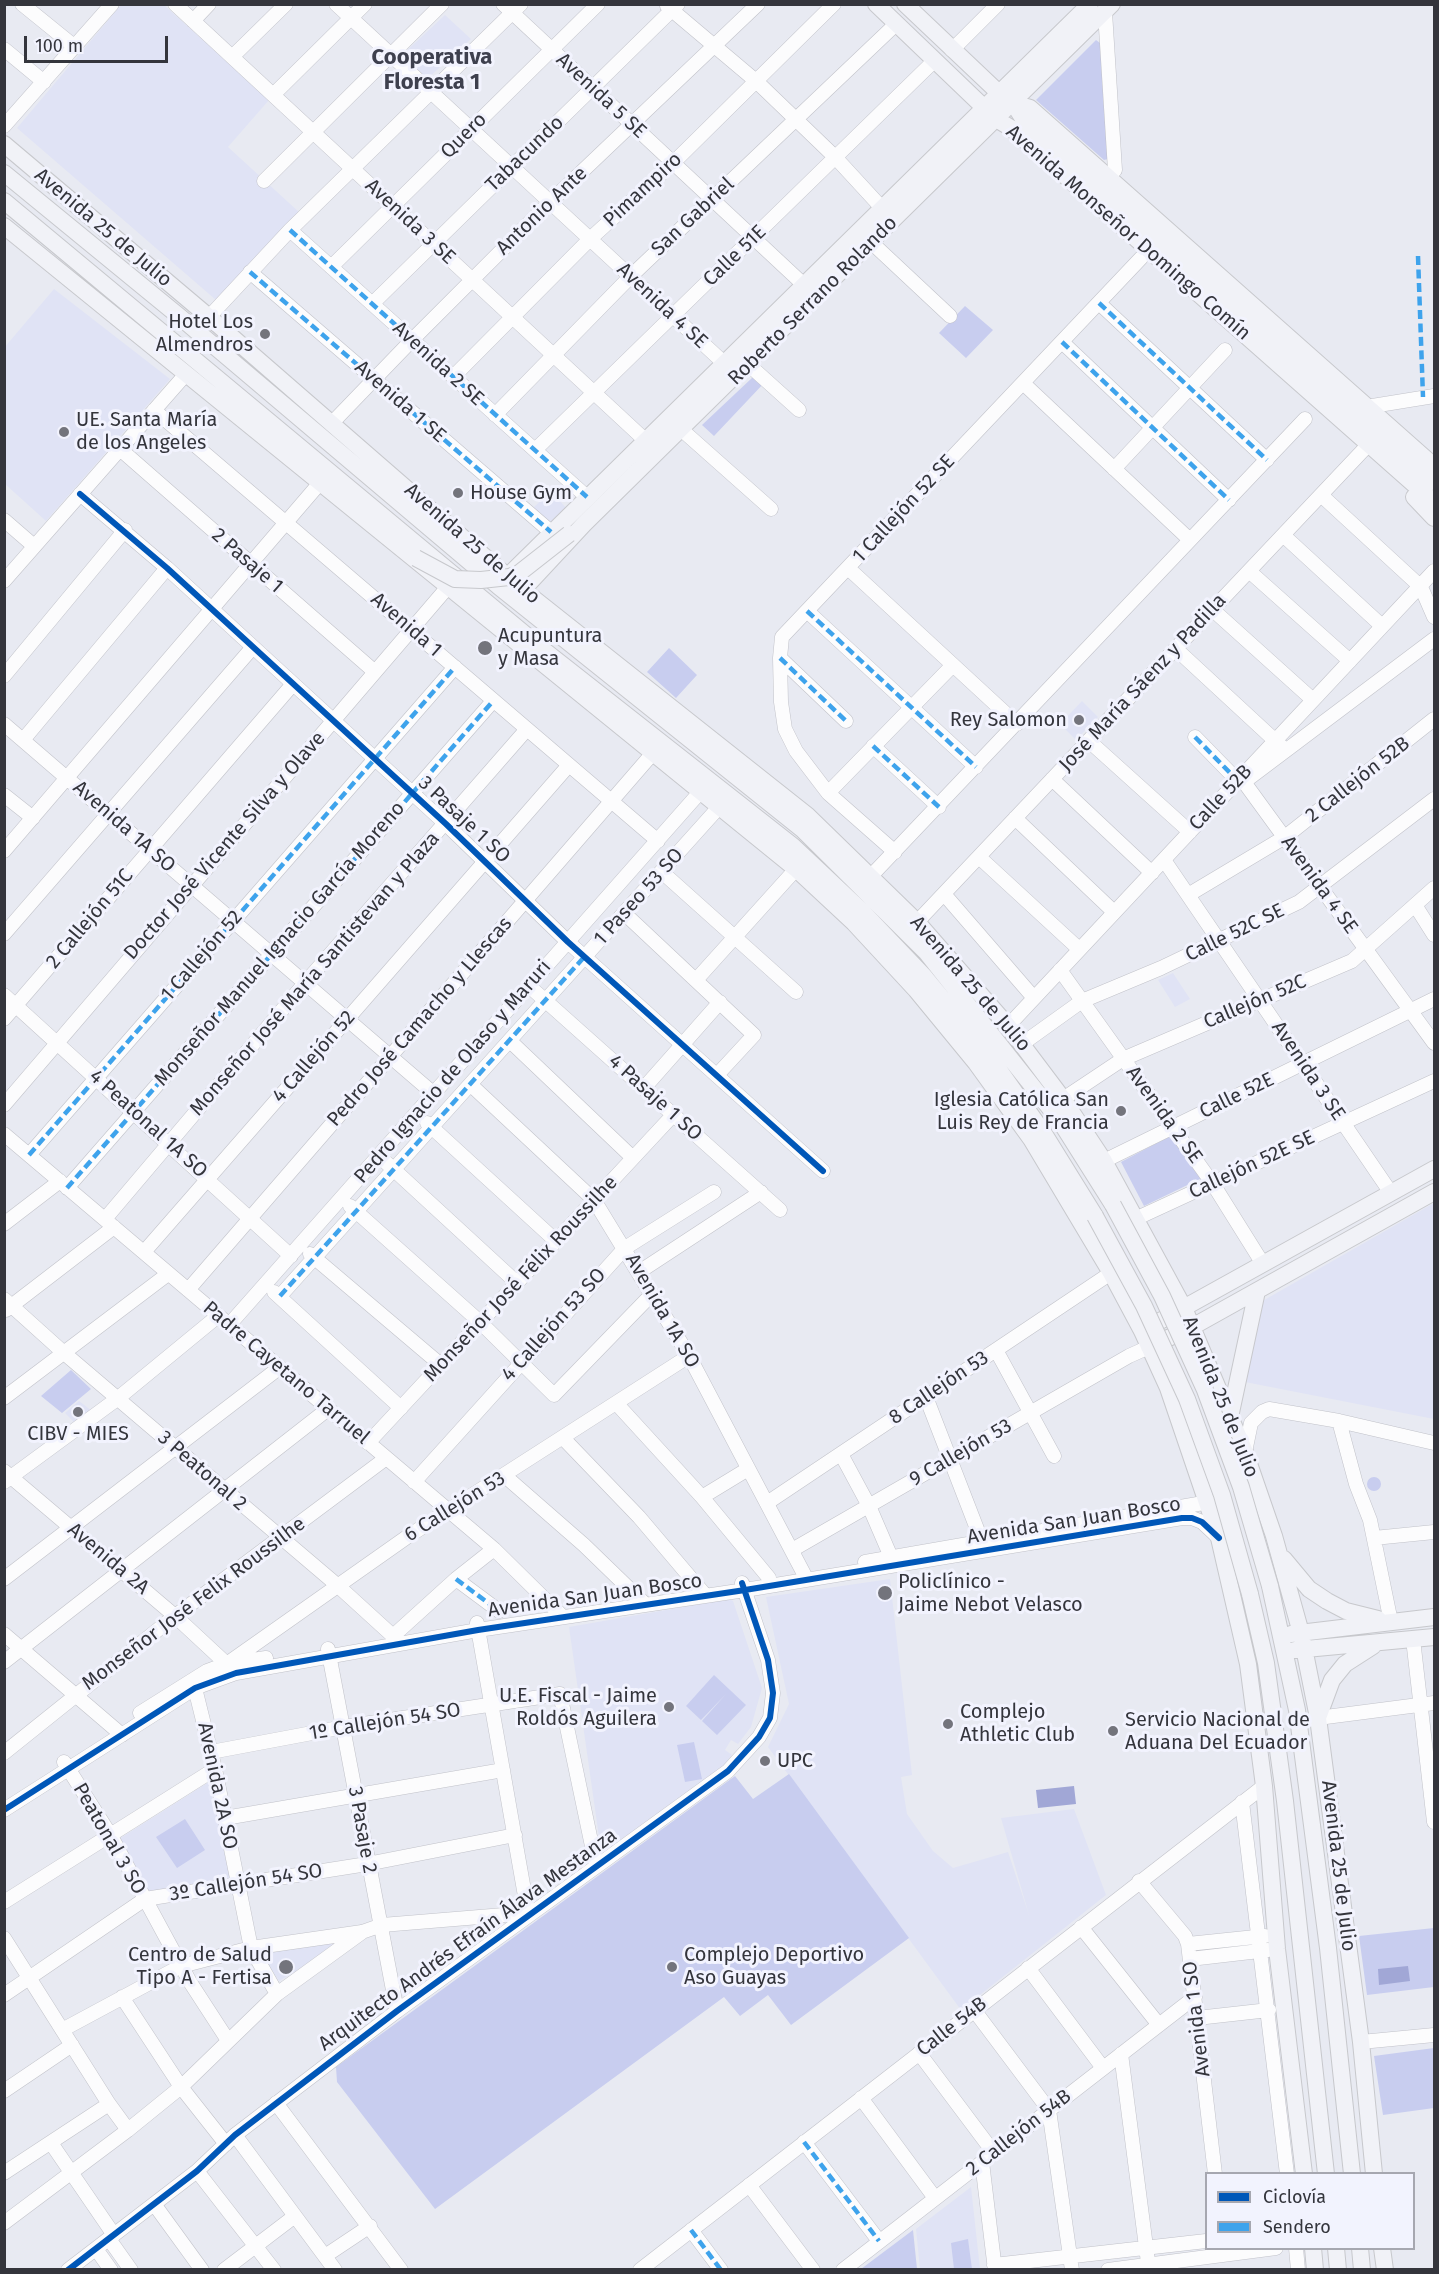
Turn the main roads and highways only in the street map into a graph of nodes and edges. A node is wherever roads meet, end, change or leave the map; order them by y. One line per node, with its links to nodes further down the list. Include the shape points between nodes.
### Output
1 (876, 4): 5 (main road)
2 (905, 4): 4 (main road, Avenida Monseñor Domingo Comín)
3 (1095, 7): 4 (main road, Roberto Serrano Rolando)
4 (1006, 98): 5 (main road, Roberto Serrano Rolando); 15 (main road, Avenida Monseñor Domingo Comín, via 1022,117)
5 (990, 114): 12 (main road, Avenida Monseñor Domingo Comín, via 1011,128); 12 (main road, Avenida Monseñor Domingo Comín, via 1004,136 1141,258); 22 (main road, Roberto Serrano Rolando, via 872,243); 25 (main road, Roberto Serrano Rolando, via 881,207)
6 (4, 144): 25 (main road, Avenida 25 de Julio, via 332,423)
7 (4, 174): 10 (main road, Avenida 25 de Julio)
8 (4, 201): 11 (main road, Avenida 25 de Julio)
9 (4, 226): 18 (main road)
10 (103, 254): 11 (main road, via 100,264); 13 (main road, Avenida 25 de Julio)
11 (88, 270): 14 (main road, Avenida 25 de Julio)
12 (1191, 295): 17 (main road, Avenida Monseñor Domingo Comín)
13 (180, 317): 14 (main road, via 168,321); 25 (main road, Avenida 25 de Julio)
14 (165, 332): 16 (main road, Avenida 25 de Julio)
15 (1359, 408): 19 (main road, Avenida Monseñor Domingo Comín); 20 (main road, Avenida Monseñor Domingo Comín)
16 (301, 446): 18 (main road); 49 (main road, Avenida 25 de Julio, bridge, via 579,679 793,846 924,976 988,1054 1095,1216 1144,1306 1187,1399 1222,1496)
17 (1366, 447): 21 (main road, Avenida Monseñor Domingo Comín); 23 (main road, Avenida Monseñor Domingo Comín)
18 (290, 460): 24 (main road)
19 (1434, 466)
20 (1434, 482)
21 (1434, 502)
22 (605, 504): 24 (main road, bridge, via 518,574 509,577 454,579); 26 (main road, Roberto Serrano Rolando)
23 (1434, 518)
24 (390, 542): 34 (main road, via 720,806 854,923 976,1063 1031,1139)
25 (503, 581): 26 (main road, Avenida 25 de Julio)
26 (519, 594): 27 (main road, Avenida 25 de Julio, via 803,830); 28 (main road, Avenida 25 de Julio, via 807,815 917,922)
27 (926, 952): 28 (main road); 47 (main road, Avenida 25 de Julio, bridge, via 1060,1121 1113,1205 1162,1296 1205,1390 1241,1487)
28 (963, 975): 32 (main road, Avenida 25 de Julio, via 1008,1026 1063,1099 1104,1161)
29 (1434, 1169): 33 (main road)
30 (1434, 1192): 31 (main road)
31 (1257, 1291): 35 (main road); 40 (main road)
32 (1175, 1293): 33 (main road, Avenida 25 de Julio); 34 (main road, via 1157,1310 1141,1315)
33 (1184, 1308): 35 (main road, Avenida 25 de Julio); 36 (main road)
34 (1132, 1312): 36 (main road)
35 (1192, 1327): 37 (main road); 38 (main road, Avenida 25 de Julio)
36 (1142, 1331): 37 (main road)
37 (1149, 1347): 39 (main road)
38 (1202, 1350): 39 (main road, via 1172,1355); 40 (main road, Avenida 25 de Julio)
39 (1159, 1369): 42 (main road, via 1209,1502)
40 (1230, 1417): 41 (main road, Avenida 25 de Julio)
41 (1274, 1536): 44 (main road, via 1294,1573 1327,1601 1346,1611); 48 (main road, Avenida 25 de Julio)
42 (1230, 1579): 49 (main road); 53 (main road, via 1248,1664 1264,1786)
43 (1434, 1617): 44 (main road)
44 (1391, 1622): 48 (main road)
45 (1434, 1638): 46 (main road)
46 (1380, 1642): 48 (main road); 51 (main road, via 1345,1664 1323,1698)
47 (1283, 1643): 48 (main road); 50 (main road, Avenida 25 de Julio)
48 (1305, 1648): 50 (main road); 51 (main road, Avenida 25 de Julio)
49 (1266, 1663): 55 (main road, Avenida 25 de Julio, via 1286,1801)
50 (1297, 1710): 52 (main road, Avenida 25 de Julio)
51 (1318, 1718): 54 (main road, Avenida 25 de Julio)
52 (1328, 1948): 54 (main road); 58 (main road, Avenida 25 de Julio)
53 (1281, 1970): 55 (main road); 56 (main road)
54 (1361, 2042): 59 (main road, Avenida 25 de Julio)
55 (1311, 2046): 57 (main road, Avenida 25 de Julio)
56 (1304, 2172)
57 (1326, 2172)
58 (1352, 2172)
59 (1374, 2172)
60 (1313, 2250): 64 (main road)
61 (1336, 2250): 65 (main road)
62 (1360, 2250): 66 (main road)
63 (1382, 2250): 67 (main road)
64 (1315, 2270)
65 (1338, 2270)
66 (1362, 2270)
67 (1385, 2270)

